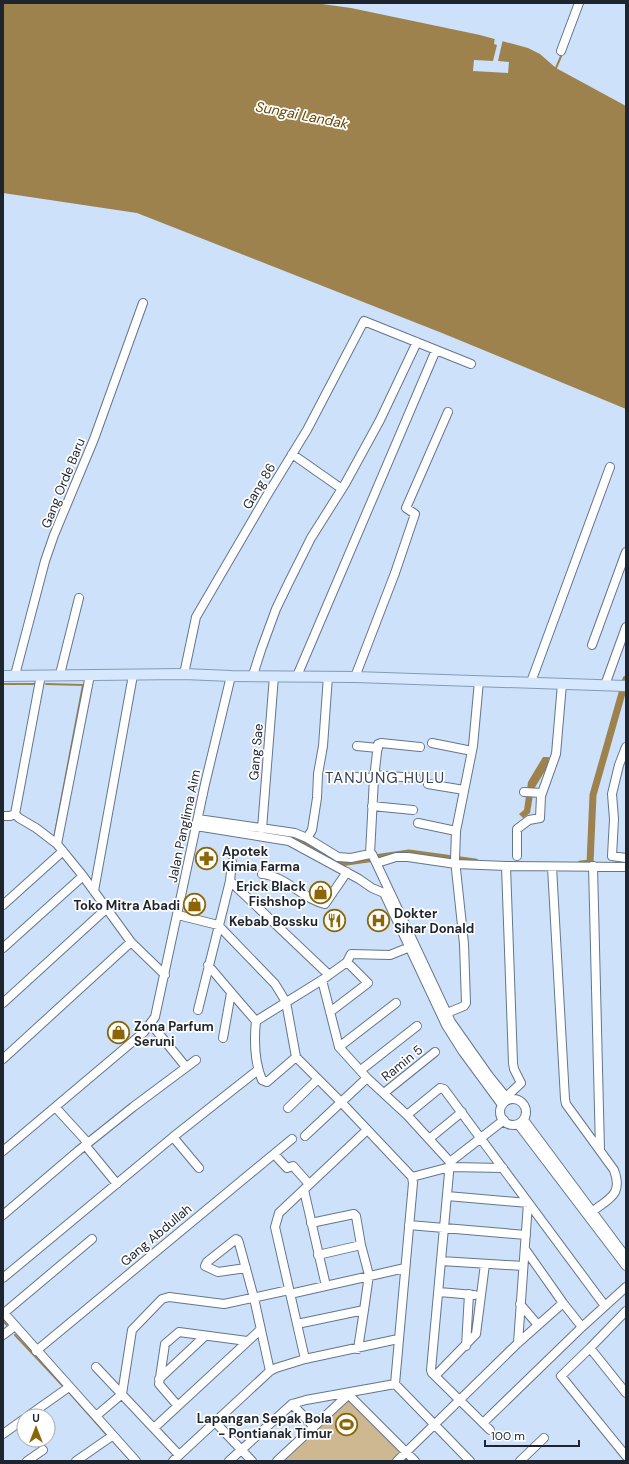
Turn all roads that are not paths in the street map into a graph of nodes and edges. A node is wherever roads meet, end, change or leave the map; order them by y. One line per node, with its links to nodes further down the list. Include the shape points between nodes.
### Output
1 (579, 3): 2 (street)
2 (560, 51)
3 (143, 304): 18 (street, Gang Orde Baru, via 94,439 50,548)
4 (417, 342): 5 (street); 8 (street, Gang 86, via 364,321); 10 (street, via 390,400)
5 (436, 350): 6 (street); 26 (street)
6 (471, 364)
7 (448, 412): 28 (street, via 406,508 415,514)
8 (292, 454): 10 (street); 16 (street, Gang 86, via 196,617)
9 (610, 467): 30 (street)
10 (342, 489): 22 (street, via 311,538 276,609)
11 (626, 552): 12 (street)
12 (623, 572): 15 (street)
13 (79, 598): 17 (street)
14 (626, 627): 32 (street)
15 (592, 645)
16 (184, 670): 21 (main road); 24 (main road)
17 (60, 674): 19 (main road); 20 (main road)
18 (15, 675): 19 (main road); 23 (main road)
19 (41, 675): 50 (street)
20 (90, 675): 21 (main road); 57 (street)
21 (133, 675): 71 (street)
22 (253, 675): 24 (main road); 25 (main road)
23 (3, 676)
24 (231, 676): 51 (street, Jalan Panglima Aim)
25 (274, 676): 26 (main road); 54 (street, Gang Sae)
26 (297, 676): 27 (main road)
27 (328, 676): 28 (main road); 56 (street, via 317,798 312,830)
28 (355, 677): 29 (main road)
29 (479, 681): 30 (main road); 39 (street)
30 (531, 682): 31 (main road)
31 (562, 684): 32 (main road); 47 (street, via 556,754)
32 (605, 685): 33 (main road)
33 (622, 686)
34 (432, 743): 39 (street)
35 (357, 746): 38 (street)
36 (626, 746): 40 (street)
37 (420, 747): 38 (street, via 381,743 378,744)
38 (378, 748): 41 (street)
39 (472, 751): 45 (street)
40 (622, 766): 59 (street, via 612,794 612,856)
41 (374, 776): 42 (street); 43 (street); 48 (street)
42 (354, 777)
43 (416, 778)
44 (428, 784): 45 (street)
45 (464, 790): 55 (street)
46 (524, 792): 47 (street)
47 (542, 793): 58 (street, via 540,818 529,820 517,829)
48 (372, 806): 49 (street); 60 (street)
49 (413, 810)
50 (9, 815): 53 (street); 57 (street, via 36,828)
51 (197, 823): 54 (street); 67 (street, via 289,841); 75 (street, Jalan Panglima Aim)
52 (418, 823): 55 (street)
53 (3, 824)
54 (262, 829): 56 (street, via 295,833)
55 (456, 831): 61 (street)
56 (307, 838): 60 (street, via 338,857)
57 (60, 847): 69 (street); 73 (street)
58 (517, 856)
59 (626, 858)
60 (374, 859): 61 (street); 72 (street)
61 (455, 859): 63 (street); 91 (street, via 464,944 466,1002 464,1006)
62 (232, 862): 70 (street)
63 (506, 866): 65 (street); 107 (street, via 513,1063 521,1083)
64 (593, 866): 65 (street); 66 (street); 123 (street)
65 (552, 867): 123 (street, via 565,1099 566,1104)
66 (626, 867)
67 (347, 872): 68 (street, via 325,904 275,877); 72 (street, via 372,888)
68 (262, 874)
69 (83, 876): 71 (street); 79 (street)
70 (230, 881): 76 (street); 83 (street)
71 (94, 891): 74 (street)
72 (387, 891): 78 (street); 91 (street)
73 (3, 905)
74 (106, 909): 77 (street); 88 (street)
75 (178, 915): 76 (street); 82 (street, Jalan Panglima Aim)
76 (218, 924): 81 (street); 86 (street, via 275,984)
77 (131, 942): 82 (street); 99 (street)
78 (410, 947): 80 (street, via 390,955 351,954); 109 (street, via 446,1025)
79 (3, 948)
80 (347, 962): 83 (street); 90 (street, via 368,983)
81 (208, 965): 85 (street); 89 (street)
82 (165, 975): 93 (street, Jalan Panglima Aim)
83 (329, 975): 84 (street)
84 (322, 980): 86 (street); 90 (street)
85 (231, 993): 92 (street); 95 (street)
86 (286, 1002): 92 (street); 98 (street)
87 (396, 1002): 96 (street)
88 (3, 1003)
89 (198, 1010)
90 (330, 1012): 96 (street)
91 (447, 1013): 107 (street, via 459,1034)
92 (256, 1022): 102 (street)
93 (151, 1024): 101 (street); 110 (street, Jalan Panglima Aim)
94 (417, 1026): 103 (street)
95 (223, 1038)
96 (339, 1047): 103 (street)
97 (435, 1052): 106 (street, Ramin 5)
98 (296, 1057): 102 (street, via 267,1082 262,1080); 105 (street)
99 (3, 1059)
100 (196, 1060): 101 (street)
101 (186, 1067): 122 (street)
102 (258, 1070): 118 (street)
103 (361, 1070): 104 (street)
104 (367, 1078): 106 (street); 108 (street)
105 (318, 1079): 108 (street); 111 (street)
106 (384, 1093): 113 (street)
107 (507, 1098): 109 (street); 115 (street, via 524,1103 526,1113)
108 (341, 1102): 116 (street); 117 (street)
109 (502, 1105): 114 (street, via 500,1110)
110 (56, 1108): 122 (street); 124 (street, Jalan Panglima Aim)
111 (288, 1108)
112 (462, 1112): 113 (street, via 444,1089 440,1088); 119 (street); 121 (street)
113 (407, 1115): 119 (street)
114 (504, 1120): 115 (street, via 510,1124); 121 (street)
115 (521, 1122): 134 (street); 148 (street)
116 (367, 1130): 129 (street); 131 (street)
117 (305, 1136)
118 (173, 1137): 127 (street); 130 (street)
119 (429, 1138): 126 (street)
120 (292, 1139): 125 (street, Gang Abdullah)
121 (481, 1139): 126 (street); 128 (street)
122 (86, 1144): 130 (street); 135 (street)
123 (600, 1150): 134 (street, via 614,1170 617,1185 614,1195)
124 (3, 1151)
125 (274, 1154): 131 (street, via 287,1168 293,1166); 179 (street, Gang Abdullah)
126 (450, 1165): 128 (street); 129 (street); 132 (street)
127 (198, 1168)
128 (503, 1168): 133 (street)
129 (412, 1177): 137 (street)
130 (117, 1184): 152 (street)
131 (307, 1187): 136 (street); 155 (street, via 280,1213 275,1223)
132 (447, 1196): 133 (street); 138 (street)
133 (528, 1203): 139 (street); 162 (street)
134 (593, 1211): 144 (street)
135 (3, 1216)
136 (311, 1223): 141 (street, via 354,1214); 143 (street)
137 (409, 1225): 138 (street); 150 (street)
138 (444, 1228): 139 (street); 145 (street)
139 (526, 1236): 142 (street)
140 (92, 1239): 165 (street)
141 (362, 1245): 143 (street); 151 (street)
142 (525, 1249): 147 (street); 160 (street)
143 (318, 1255): 153 (street)
144 (626, 1257)
145 (441, 1261): 146 (street); 156 (street)
146 (485, 1264): 147 (street); 158 (street)
147 (523, 1266): 161 (street)
148 (626, 1266)
149 (246, 1268): 149 (street, via 218,1272 205,1266 237,1239); 159 (street)
150 (405, 1268): 151 (street); 173 (street)
151 (369, 1275): 153 (street); 163 (street)
152 (3, 1278)
153 (326, 1286): 155 (street)
154 (626, 1287): 162 (street)
155 (290, 1292): 159 (street); 166 (street)
156 (438, 1292): 157 (street); 183 (street, via 431,1366 431,1372)
157 (469, 1294): 158 (street); 176 (street)
158 (480, 1295): 176 (street, via 476,1334)
159 (254, 1298): 170 (street); 188 (street, via 220,1304 169,1297 162,1299 132,1330)
160 (563, 1303): 167 (street); 169 (street)
161 (520, 1304): 167 (street); 175 (street)
162 (605, 1306): 169 (street)
163 (364, 1310): 166 (street); 178 (street)
164 (626, 1311): 177 (street)
165 (3, 1313): 168 (street)
166 (297, 1324): 180 (street)
167 (538, 1325): 175 (street)
168 (15, 1326): 171 (street); 179 (street)
169 (582, 1327): 196 (street)
170 (260, 1330): 174 (street); 182 (street)
171 (3, 1335)
172 (205, 1336): 174 (street); 184 (street); 184 (street, via 177,1333 164,1347)
173 (398, 1339): 178 (street); 185 (street)
174 (247, 1341): 192 (street)
175 (518, 1343): 190 (street)
176 (466, 1346): 183 (street)
177 (590, 1348): 189 (street); 208 (street, via 561,1378)
178 (358, 1349): 180 (street)
179 (36, 1351): 186 (street)
180 (305, 1359): 182 (street)
181 (96, 1367): 188 (street)
182 (270, 1371): 195 (street)
183 (435, 1376): 190 (street)
184 (159, 1379): 192 (street, via 160,1386)
185 (395, 1384): 187 (street); 198 (street)
186 (69, 1387): 193 (street); 194 (street)
187 (348, 1393): 191 (street); 200 (street); 207 (street)
188 (122, 1394): 194 (street); 199 (street)
189 (626, 1394)
190 (460, 1400): 196 (street); 198 (street)
191 (292, 1404): 200 (street); 206 (street)
192 (178, 1406): 199 (street)
193 (39, 1408)
194 (96, 1416): 203 (street)
195 (215, 1422): 206 (street); 209 (street)
196 (483, 1423): 201 (street)
197 (16, 1425): 202 (street)
198 (434, 1425): 207 (street); 218 (street)
199 (154, 1428): 209 (street)
200 (312, 1428): 215 (street)
201 (490, 1430)
202 (3, 1434)
203 (112, 1436): 211 (street); 212 (street)
204 (544, 1438): 219 (street)
205 (43, 1450): 210 (street)
206 (241, 1450): 213 (street); 214 (street)
207 (406, 1452): 216 (street); 217 (street)
208 (626, 1456)
209 (176, 1458)
210 (27, 1461)
211 (76, 1461)
212 (136, 1461)
213 (229, 1461)
214 (252, 1461)
215 (277, 1461)
216 (396, 1461)
217 (415, 1461)
218 (470, 1461)
219 (520, 1461)

